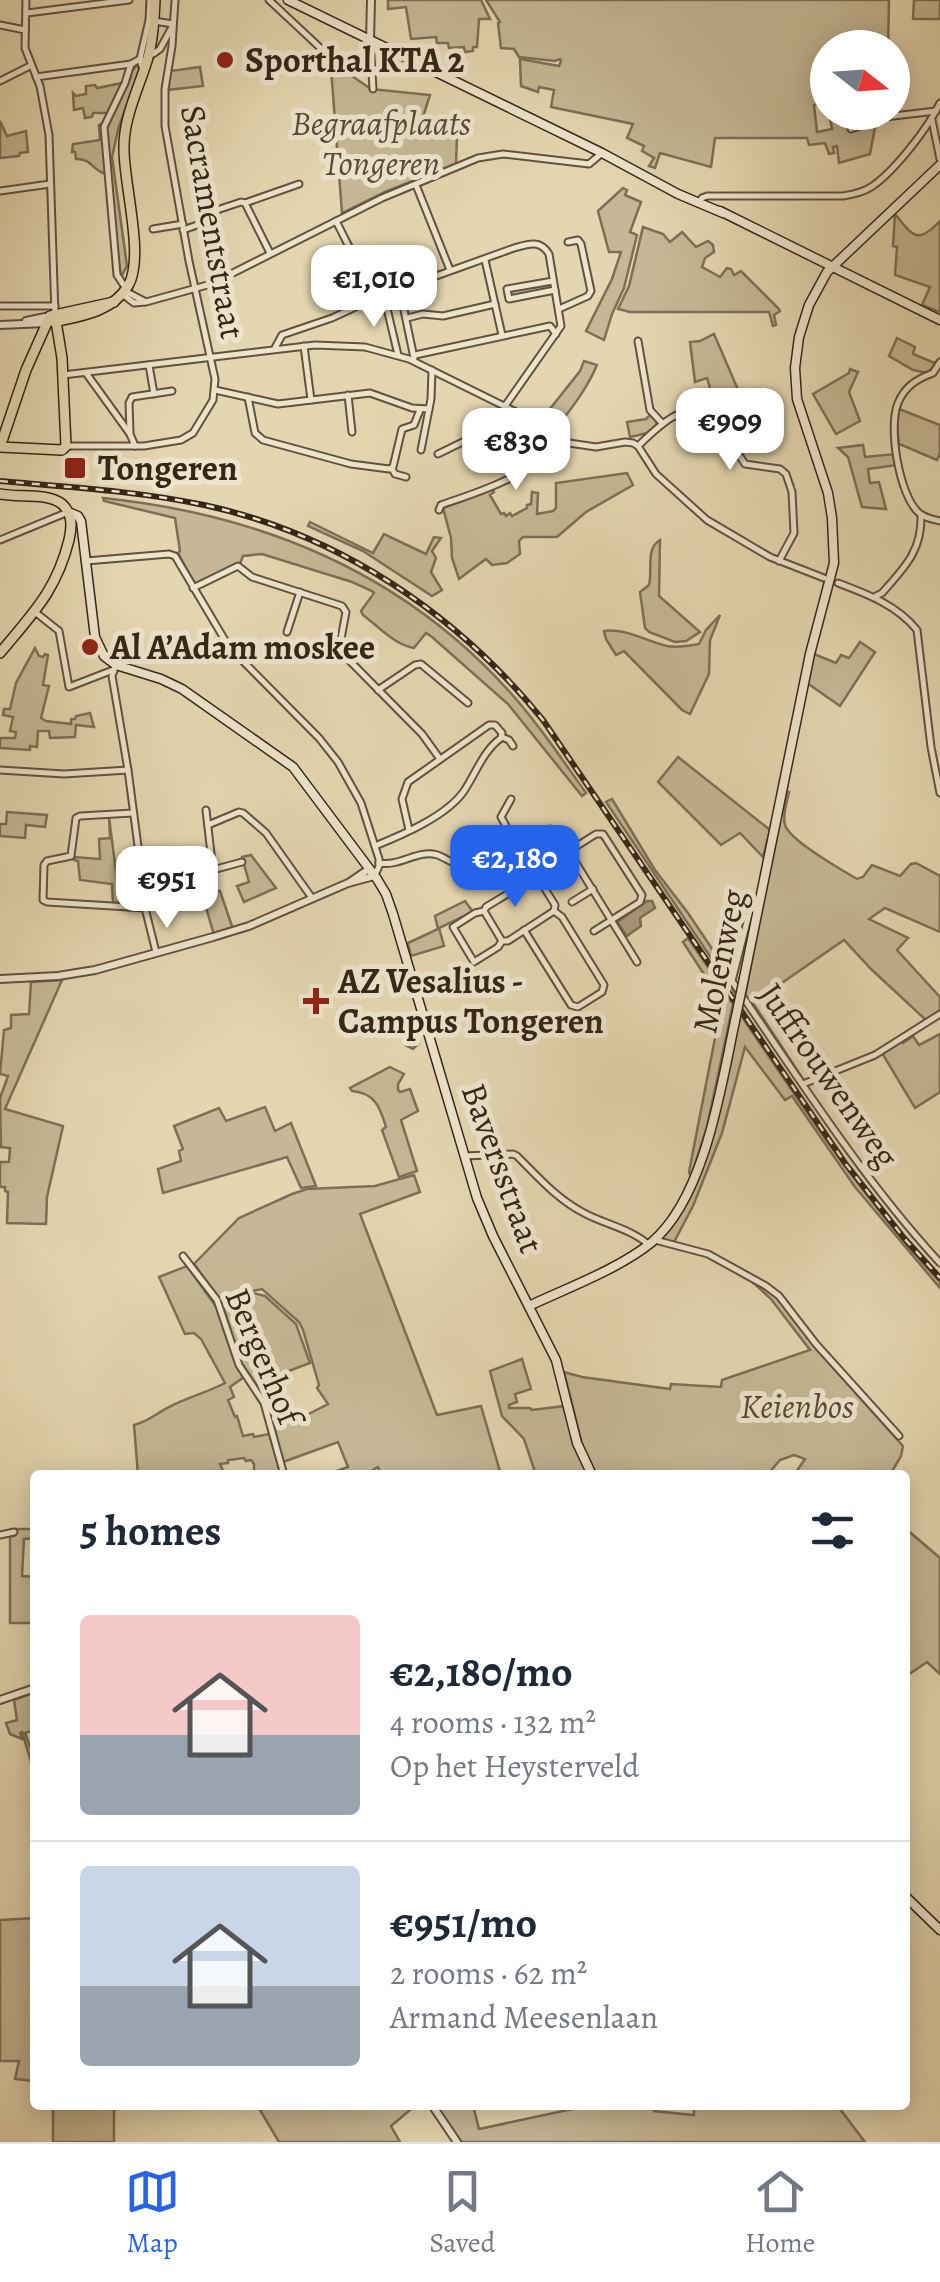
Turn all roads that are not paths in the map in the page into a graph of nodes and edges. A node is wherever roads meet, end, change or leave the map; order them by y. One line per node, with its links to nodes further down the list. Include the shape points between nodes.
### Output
1 (26, 0): 8 (street)
2 (129, 0): 8 (street)
3 (155, 0): 9 (main road); 16 (street)
4 (269, 0): 15 (street)
5 (288, 0): 13 (main road)
6 (371, 0): 13 (street)
7 (173, 1): 10 (street, Sacramentstraat)
8 (26, 13): 12 (street)
9 (156, 22): 10 (street); 14 (main road); 19 (main road)
10 (173, 24): 14 (street); 37 (street, Sacramentstraat, via 165,126)
11 (0, 25): 12 (street)
12 (24, 30): 18 (street)
13 (370, 40): 22 (street); 27 (main road)
14 (153, 54): 28 (main road)
15 (329, 56)
16 (140, 59): 17 (street); 19 (street)
17 (131, 64): 20 (street); 46 (street, via 104,127 118,275)
18 (30, 66): 20 (street); 21 (street)
19 (143, 72): 28 (main road, via 128,117)
20 (36, 78): 30 (street, via 49,135)
21 (0, 81)
22 (373, 89)
23 (940, 103): 24 (street)
24 (936, 112): 25 (street); 26 (street)
25 (910, 115)
26 (932, 120): 29 (street); 34 (street, via 881,179 862,191 708,196)
27 (602, 153): 32 (street, via 589,164 491,154); 34 (main road)
28 (125, 161): 46 (main road, via 135,252)
29 (940, 162): 42 (main road)
30 (50, 184): 33 (street); 57 (street)
31 (299, 184): 35 (street)
32 (416, 184): 36 (street); 43 (street)
33 (0, 191)
34 (699, 202): 42 (main road)
35 (245, 203): 37 (street); 40 (street)
36 (336, 220): 40 (street); 50 (street)
37 (183, 227): 38 (street); 45 (street, Sacramentstraat)
38 (152, 229)
39 (568, 242): 54 (street, via 581,244 590,291)
40 (270, 253): 45 (street)
41 (485, 260): 43 (street); 44 (street, via 538,244 549,254); 52 (street)
42 (833, 266): 58 (main road); 107 (main road, via 809,305 796,368 802,417 828,494)
43 (450, 270): 47 (street)
44 (553, 281): 48 (street); 48 (street, via 507,289 509,300)
45 (195, 288): 46 (street, via 146,302 129,300); 68 (street, Sacramentstraat)
46 (125, 290): 51 (main road)
47 (400, 290): 49 (street); 56 (street)
48 (555, 290): 54 (street)
49 (384, 296): 50 (street); 67 (street)
50 (375, 298): 66 (street, via 282,335)
51 (114, 302): 55 (main road); 57 (main road)
52 (495, 304): 56 (street); 62 (street)
53 (0, 306): 57 (street)
54 (559, 309): 61 (street)
55 (77, 318): 57 (main road); 63 (main road, via 64,325)
56 (407, 318): 69 (street)
57 (48, 320): 60 (street); 60 (street); 63 (main road); 94 (main road)
58 (940, 320)
59 (0, 325): 60 (street)
60 (10, 325)
61 (556, 334): 62 (street, via 550,326); 83 (street)
62 (502, 336): 69 (street)
63 (60, 338): 74 (main road)
64 (638, 341): 86 (street, via 650,410)
65 (304, 346): 66 (street); 67 (street); 82 (street)
66 (275, 348): 68 (street)
67 (398, 355): 69 (street)
68 (211, 356): 71 (street); 77 (street, Sacramentstraat)
69 (414, 358): 72 (street)
70 (940, 362): 75 (street)
71 (150, 365): 73 (street); 79 (street)
72 (432, 370): 83 (street); 84 (street)
73 (86, 373): 74 (street); 89 (street)
74 (64, 375): 91 (main road)
75 (930, 375): 76 (street); 104 (street, via 913,382 896,405 894,429 901,476)
76 (940, 377)
77 (215, 390): 81 (street); 92 (street, via 189,436)
78 (172, 391): 79 (street)
79 (154, 394): 89 (street, via 132,398)
80 (348, 395): 82 (street); 85 (street, via 374,393); 88 (street)
81 (248, 398): 82 (street, via 273,404); 98 (street, via 252,426 263,440)
82 (311, 400)
83 (504, 406): 87 (street)
84 (429, 409): 85 (street); 95 (street)
85 (420, 410): 98 (street, via 414,425 402,429)
86 (662, 423): 93 (street); 99 (street, via 706,408 745,464)
87 (534, 425): 90 (street); 96 (street, via 508,445 481,433)
88 (352, 432)
89 (130, 434): 92 (street)
90 (549, 440): 93 (street); 102 (street, via 540,457 520,471)
91 (66, 446): 92 (street); 94 (main road)
92 (135, 446)
93 (638, 446): 109 (street, via 656,474 708,520)
94 (0, 447)
95 (421, 450)
96 (438, 454)
97 (780, 460): 99 (street)
98 (392, 469): 100 (street)
99 (780, 469): 109 (street, via 792,492 794,533)
100 (406, 477)
101 (0, 494): 103 (main road, via 53,500)
102 (440, 510)
103 (68, 512): 106 (street); 108 (main road, via 80,518); 116 (main road, via 62,566)
104 (921, 516): 105 (street); 115 (street, via 912,558)
105 (940, 521)
106 (0, 540)
107 (833, 543): 114 (main road); 114 (main road, Molenweg)
108 (86, 561): 112 (street, via 171,554); 119 (main road, via 95,638)
109 (779, 561): 110 (street)
110 (824, 578)
111 (838, 583): 115 (street)
112 (193, 588): 113 (street, via 240,566 252,577); 135 (street, via 228,647 338,762)
113 (300, 592): 117 (street); 120 (street, via 344,608 341,652)
114 (824, 596): 147 (main road, Molenweg)
115 (876, 596): 127 (street, via 916,630)
116 (35, 612): 118 (main road); 119 (street, via 60,634 69,687)
117 (287, 632)
118 (0, 653)
119 (114, 668): 126 (street); 142 (main road, Baversstraat, via 182,689 293,767)
120 (378, 690): 121 (street, via 424,664); 124 (street)
121 (468, 704)
122 (502, 736): 123 (street); 124 (street, via 492,724); 132 (street, via 456,800)
123 (514, 746)
124 (440, 758): 132 (street, via 405,787)
125 (0, 770): 126 (street)
126 (128, 770): 130 (street)
127 (940, 793)
128 (511, 798): 134 (street, via 501,817)
129 (206, 810): 131 (street)
130 (133, 812): 141 (street, via 143,890); 154 (street, via 76,818 71,856 44,865 42,900 145,905)
131 (208, 825): 141 (street); 145 (street, via 243,813 266,833)
132 (409, 830): 135 (street)
133 (462, 832): 138 (street)
134 (512, 842): 136 (street); 138 (street)
135 (375, 846): 140 (street)
136 (520, 847): 137 (street, via 554,829); 143 (street)
137 (569, 851): 144 (street); 150 (street, via 603,834 642,895)
138 (482, 859): 140 (street, via 458,864 430,853)
139 (242, 862): 141 (street)
140 (379, 863): 142 (street)
141 (213, 871)
142 (372, 872): 145 (street); 159 (main road, Baversstraat, via 392,909)
143 (537, 876): 148 (street); 149 (street)
144 (593, 889): 146 (street); 150 (street)
145 (312, 898): 154 (street, via 249,926)
146 (572, 902)
147 (758, 905): 158 (street, Juffrouwenweg, via 750,910 732,981); 160 (main road, Molenweg, bridge, via 714,1114 693,1180)
148 (484, 911): 153 (street); 153 (street, via 453,928 474,962)
149 (554, 911): 151 (street); 151 (street, via 604,985 602,992 578,1007 571,1004)
150 (612, 920): 152 (street); 155 (street)
151 (524, 930): 153 (street)
152 (594, 931)
153 (502, 941)
154 (156, 952): 156 (street, via 71,974)
155 (638, 962)
156 (0, 979)
157 (940, 1014): 158 (street, via 875,1055)
158 (802, 1084): 162 (street, Juffrouwenweg)
159 (464, 1156): 160 (street, via 513,1154 565,1202); 163 (main road, Baversstraat, via 489,1228)
160 (652, 1242): 163 (main road, Molenweg); 164 (street, via 708,1254 766,1286)
161 (186, 1259): 165 (street, Bergerhof, via 217,1300 238,1365 260,1394)
162 (940, 1264)
163 (531, 1310): 166 (main road, Baversstraat, via 556,1360)
164 (899, 1436)
165 (283, 1470)
166 (590, 1470)
167 (14, 1532): 168 (street)
168 (0, 1535)
169 (30, 1690): 170 (street)
170 (0, 1700)
171 (910, 1901): 172 (main road)
172 (940, 1930)
173 (435, 2110): 174 (street)
174 (457, 2142)

